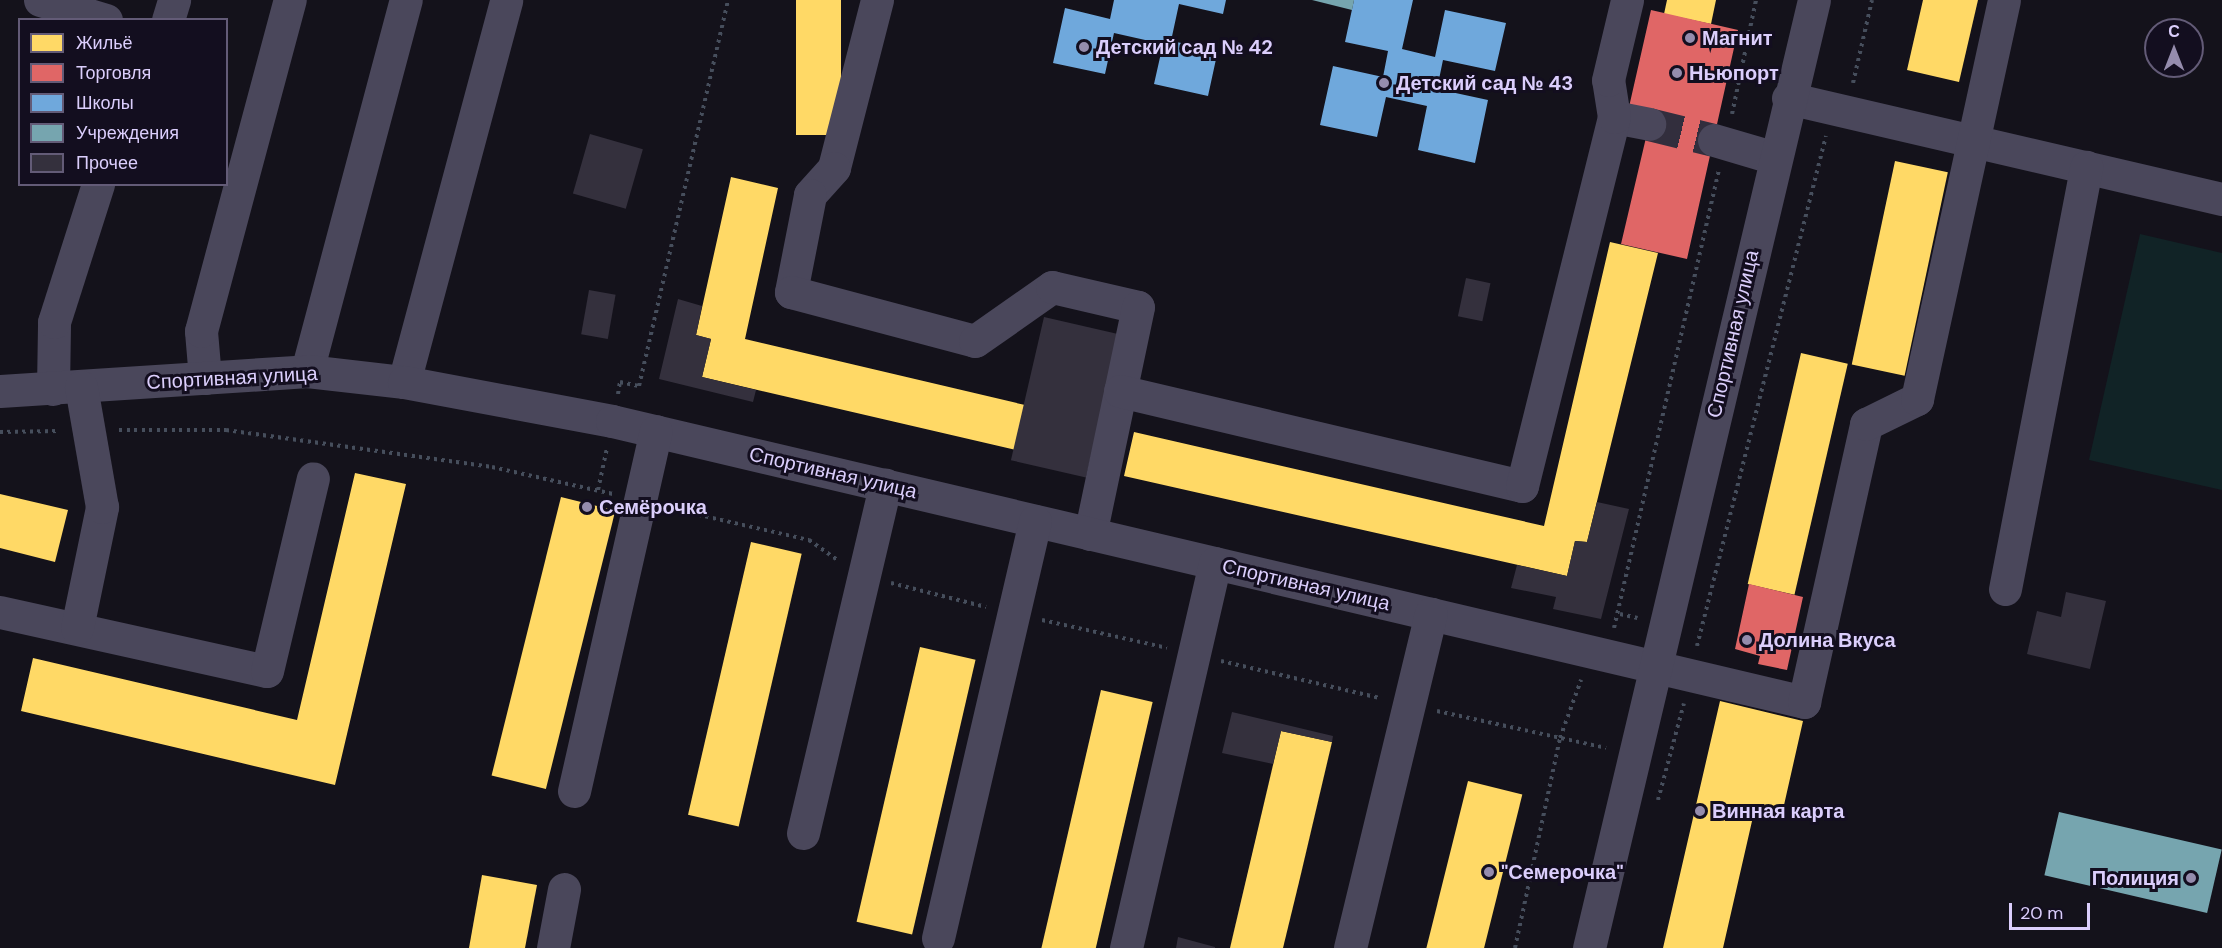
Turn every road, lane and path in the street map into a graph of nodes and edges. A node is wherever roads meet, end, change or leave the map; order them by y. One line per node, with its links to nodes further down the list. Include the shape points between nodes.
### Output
1 (40, 0): 13 (street)
2 (174, 0): 14 (street)
3 (290, 0): 26 (street, via 201,331)
4 (406, 0): 25 (street)
5 (506, 0): 27 (street)
6 (728, 0): 31 (path, via 639,386 620,382)
7 (877, 0): 30 (street, via 834,168 810,195 791,292 975,341 1052,287 1138,307)
8 (1627, 0): 17 (street, via 1608,80)
9 (1756, 0): 20 (path)
10 (1814, 0): 15 (street, Спортивная улица)
11 (1872, 0): 16 (path)
12 (2004, 0): 19 (street)
13 (88, 10)
14 (169, 18)
15 (1788, 98): 16 (street); 21 (street, Спортивная улица)
16 (1846, 111): 19 (street); 51 (path, via 1821,142)
17 (1614, 117): 18 (street); 30 (street, via 1522,486)
18 (1649, 124)
19 (1971, 141): 22 (street); 51 (street, via 1917,399 1866,424 1804,702)
20 (1719, 142): 21 (street); 49 (path, via 1618,623)
21 (1775, 158): 50 (street, Спортивная улица)
22 (2086, 167): 24 (street); 43 (street)
23 (97, 186): 28 (street, via 54,322)
24 (2222, 199)
25 (307, 371): 26 (street, Спортивная улица); 27 (street, Спортивная улица)
26 (205, 378): 28 (street, Спортивная улица)
27 (404, 382): 31 (street, Спортивная улица)
28 (67, 388): 29 (street, Спортивная улица); 32 (street)
29 (0, 391)
30 (1120, 392): 40 (street)
31 (612, 421): 33 (street, Спортивная улица); 37 (path)
32 (89, 430): 34 (path); 37 (path, via 226,430 492,467); 47 (street, via 102,507)
33 (656, 431): 36 (street, Спортивная улица); 38 (street)
34 (0, 432)
35 (313, 478): 47 (street, via 267,671)
36 (885, 485): 39 (street, Спортивная улица); 42 (street)
37 (598, 490): 38 (path)
38 (640, 502): 42 (path, via 809,540); 54 (street)
39 (1035, 521): 40 (street, Спортивная улица); 45 (street)
40 (1090, 534): 41 (street, Спортивная улица)
41 (1215, 563): 46 (street, Спортивная улица); 48 (street)
42 (863, 576): 45 (path); 56 (street)
43 (2005, 589)
44 (0, 612): 47 (street)
45 (1013, 614): 48 (path); 58 (street)
46 (1431, 614): 49 (street, Спортивная улица); 52 (street)
47 (77, 628)
48 (1194, 654): 52 (path); 60 (street)
49 (1598, 654): 50 (street, Спортивная улица); 53 (path, via 1572,693)
50 (1655, 667): 51 (street); 63 (street, Спортивная улица)
51 (1691, 676): 55 (path)
52 (1409, 705): 53 (path); 61 (street)
53 (1560, 738): 62 (path)
54 (574, 791)
55 (1655, 809)
56 (803, 833)
57 (564, 889): 59 (street)
58 (938, 938)
59 (553, 948)
60 (1126, 948)
61 (1350, 948)
62 (1515, 948)
63 (1589, 948)

